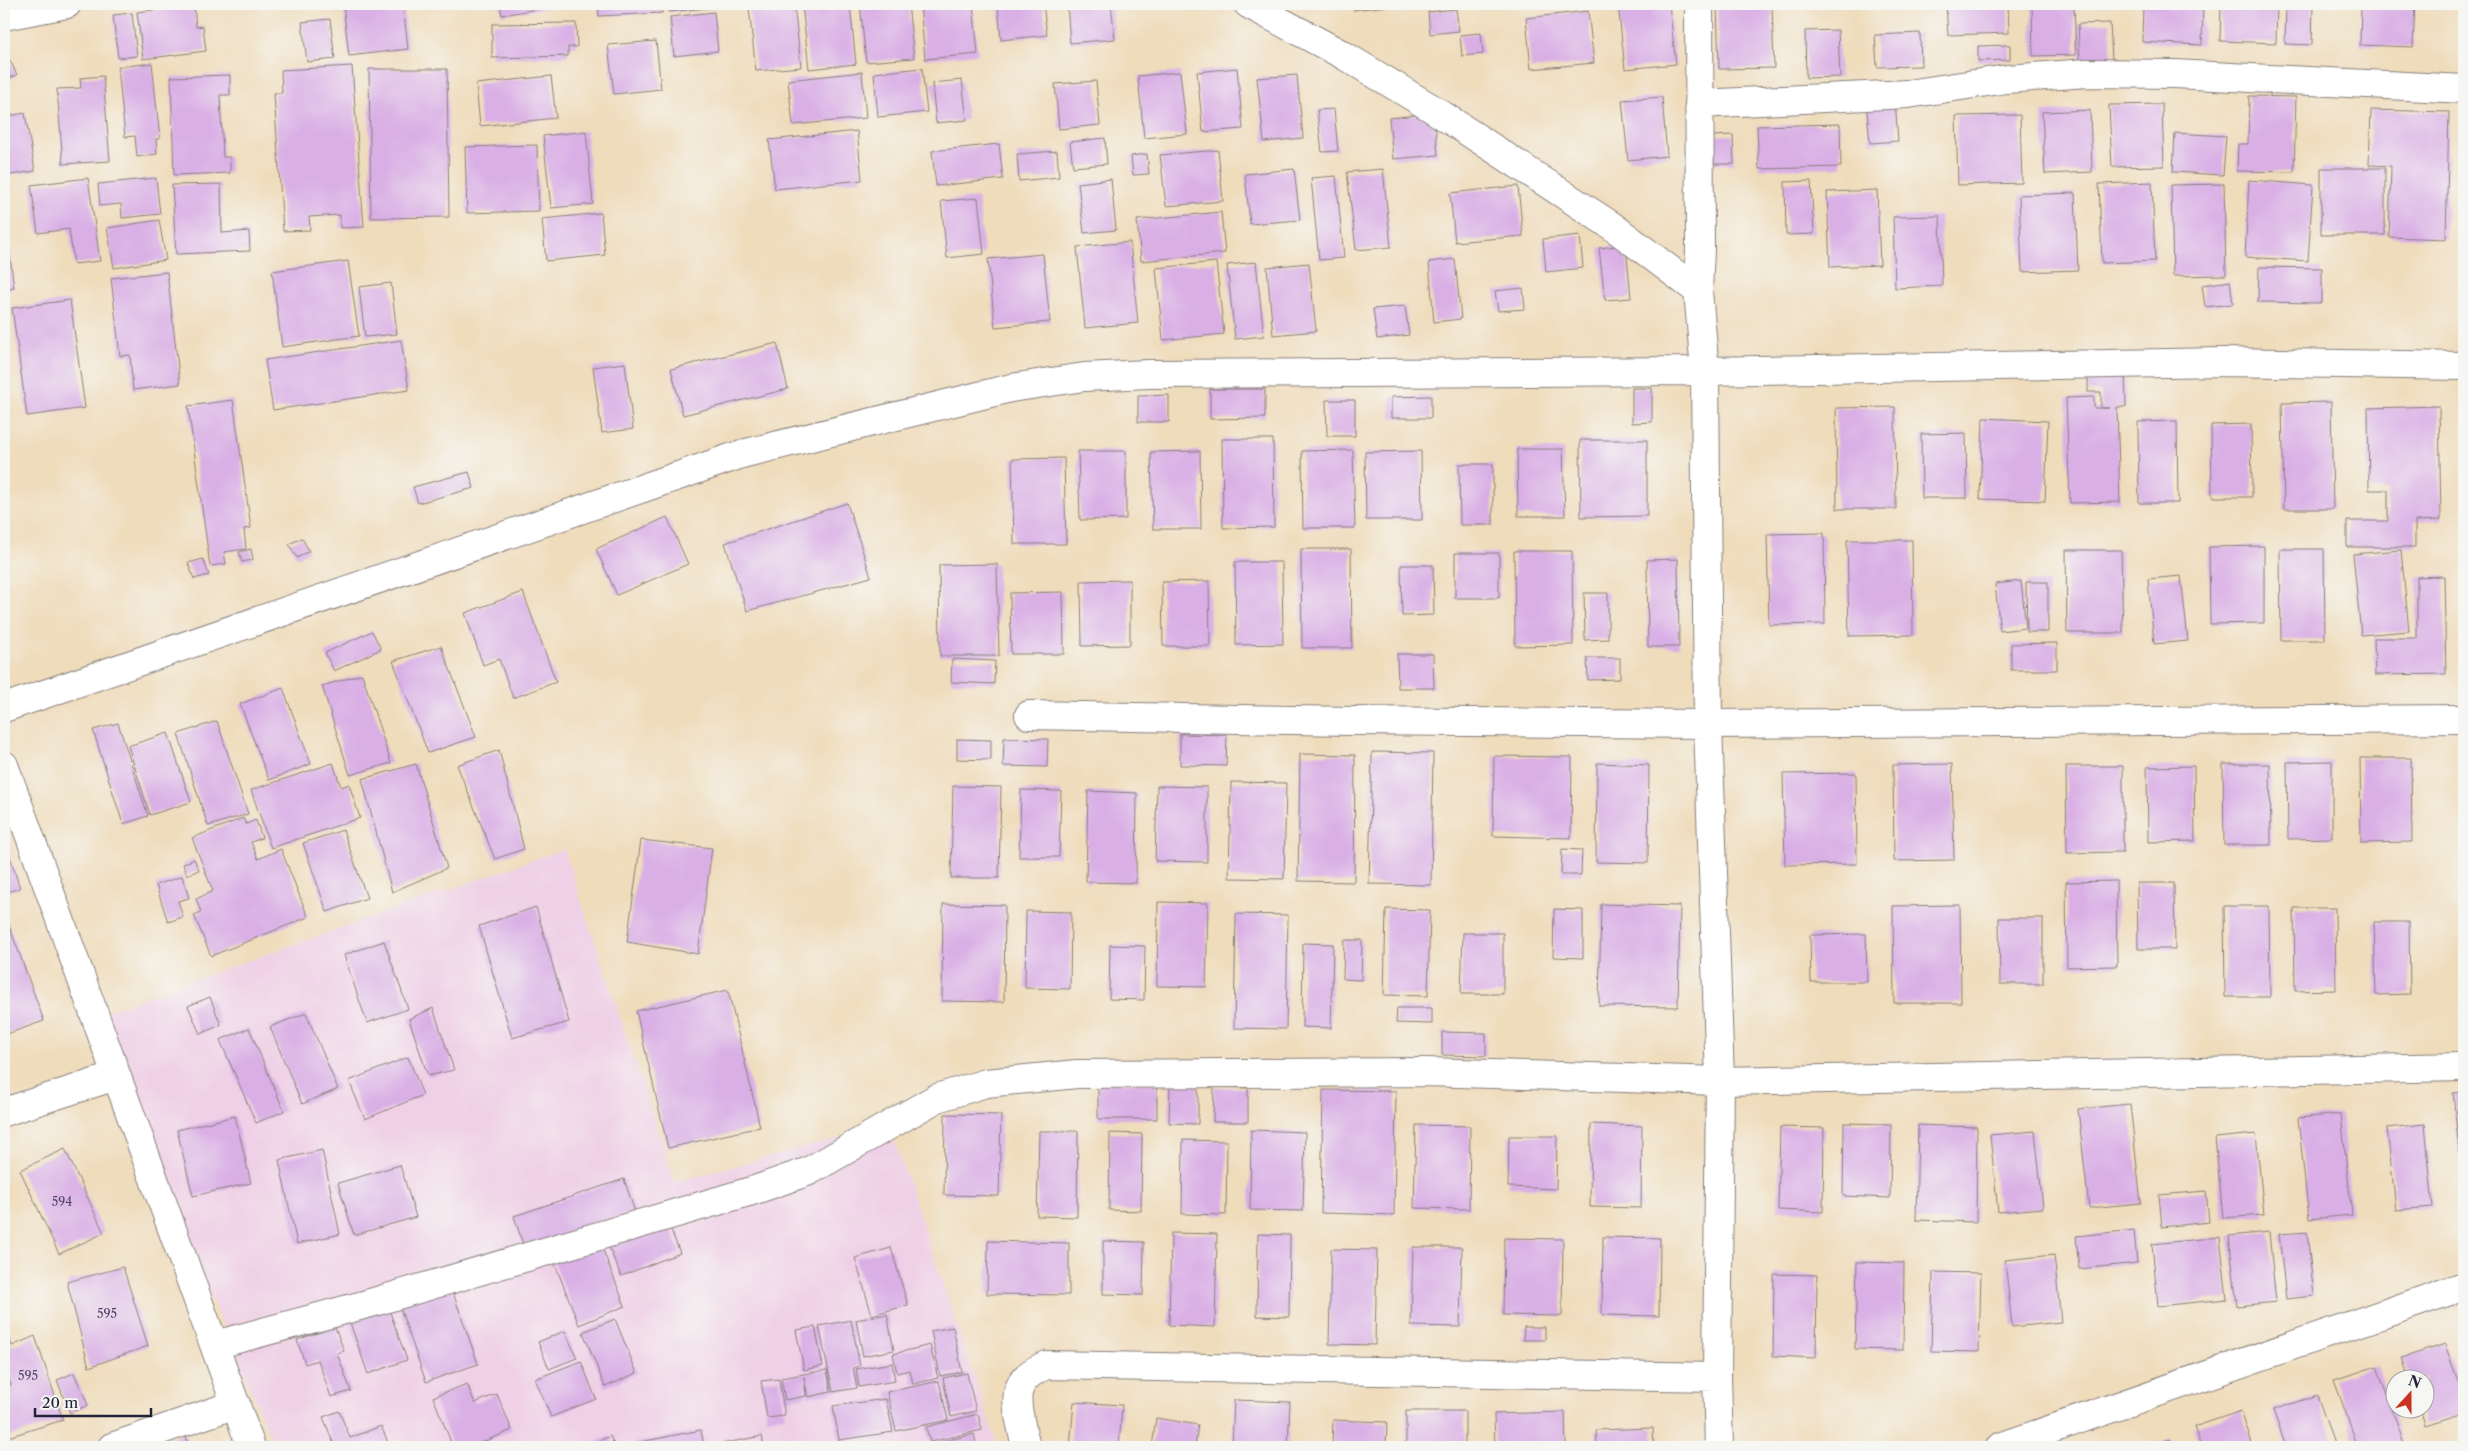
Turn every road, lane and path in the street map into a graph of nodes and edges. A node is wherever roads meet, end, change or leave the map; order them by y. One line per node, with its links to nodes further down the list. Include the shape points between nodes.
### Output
1 (67, 4): 4 (street)
2 (1248, 4): 7 (street, via 1345,56 1433,110 1612,226)
3 (1699, 4): 6 (street)
4 (4, 16)
5 (2464, 89): 6 (street, via 2175,74 2087,73 2007,79 1908,94)
6 (1699, 104): 7 (street)
7 (1698, 291): 9 (street)
8 (2464, 366): 9 (street, via 2224,362)
9 (1705, 371): 10 (street, via 1148,374 1084,377 1011,388 742,454); 13 (street)
10 (4, 708)
11 (1030, 715): 13 (street)
12 (2464, 719): 13 (street)
13 (1708, 724): 17 (street)
14 (4, 765): 16 (street)
15 (2464, 1067): 17 (street)
16 (116, 1076): 18 (street); 20 (street)
17 (1720, 1081): 20 (street, via 1406,1072 1077,1074 986,1083 937,1098 809,1171 367,1304); 21 (street)
18 (4, 1112)
19 (2464, 1286): 27 (street)
20 (215, 1345): 22 (street)
21 (1716, 1377): 25 (street, via 1048,1365 1033,1370 1021,1382 1017,1399); 26 (street)
22 (236, 1404): 23 (street); 24 (street)
23 (112, 1447)
24 (251, 1447)
25 (1026, 1447)
26 (1719, 1447)
27 (2000, 1447)

